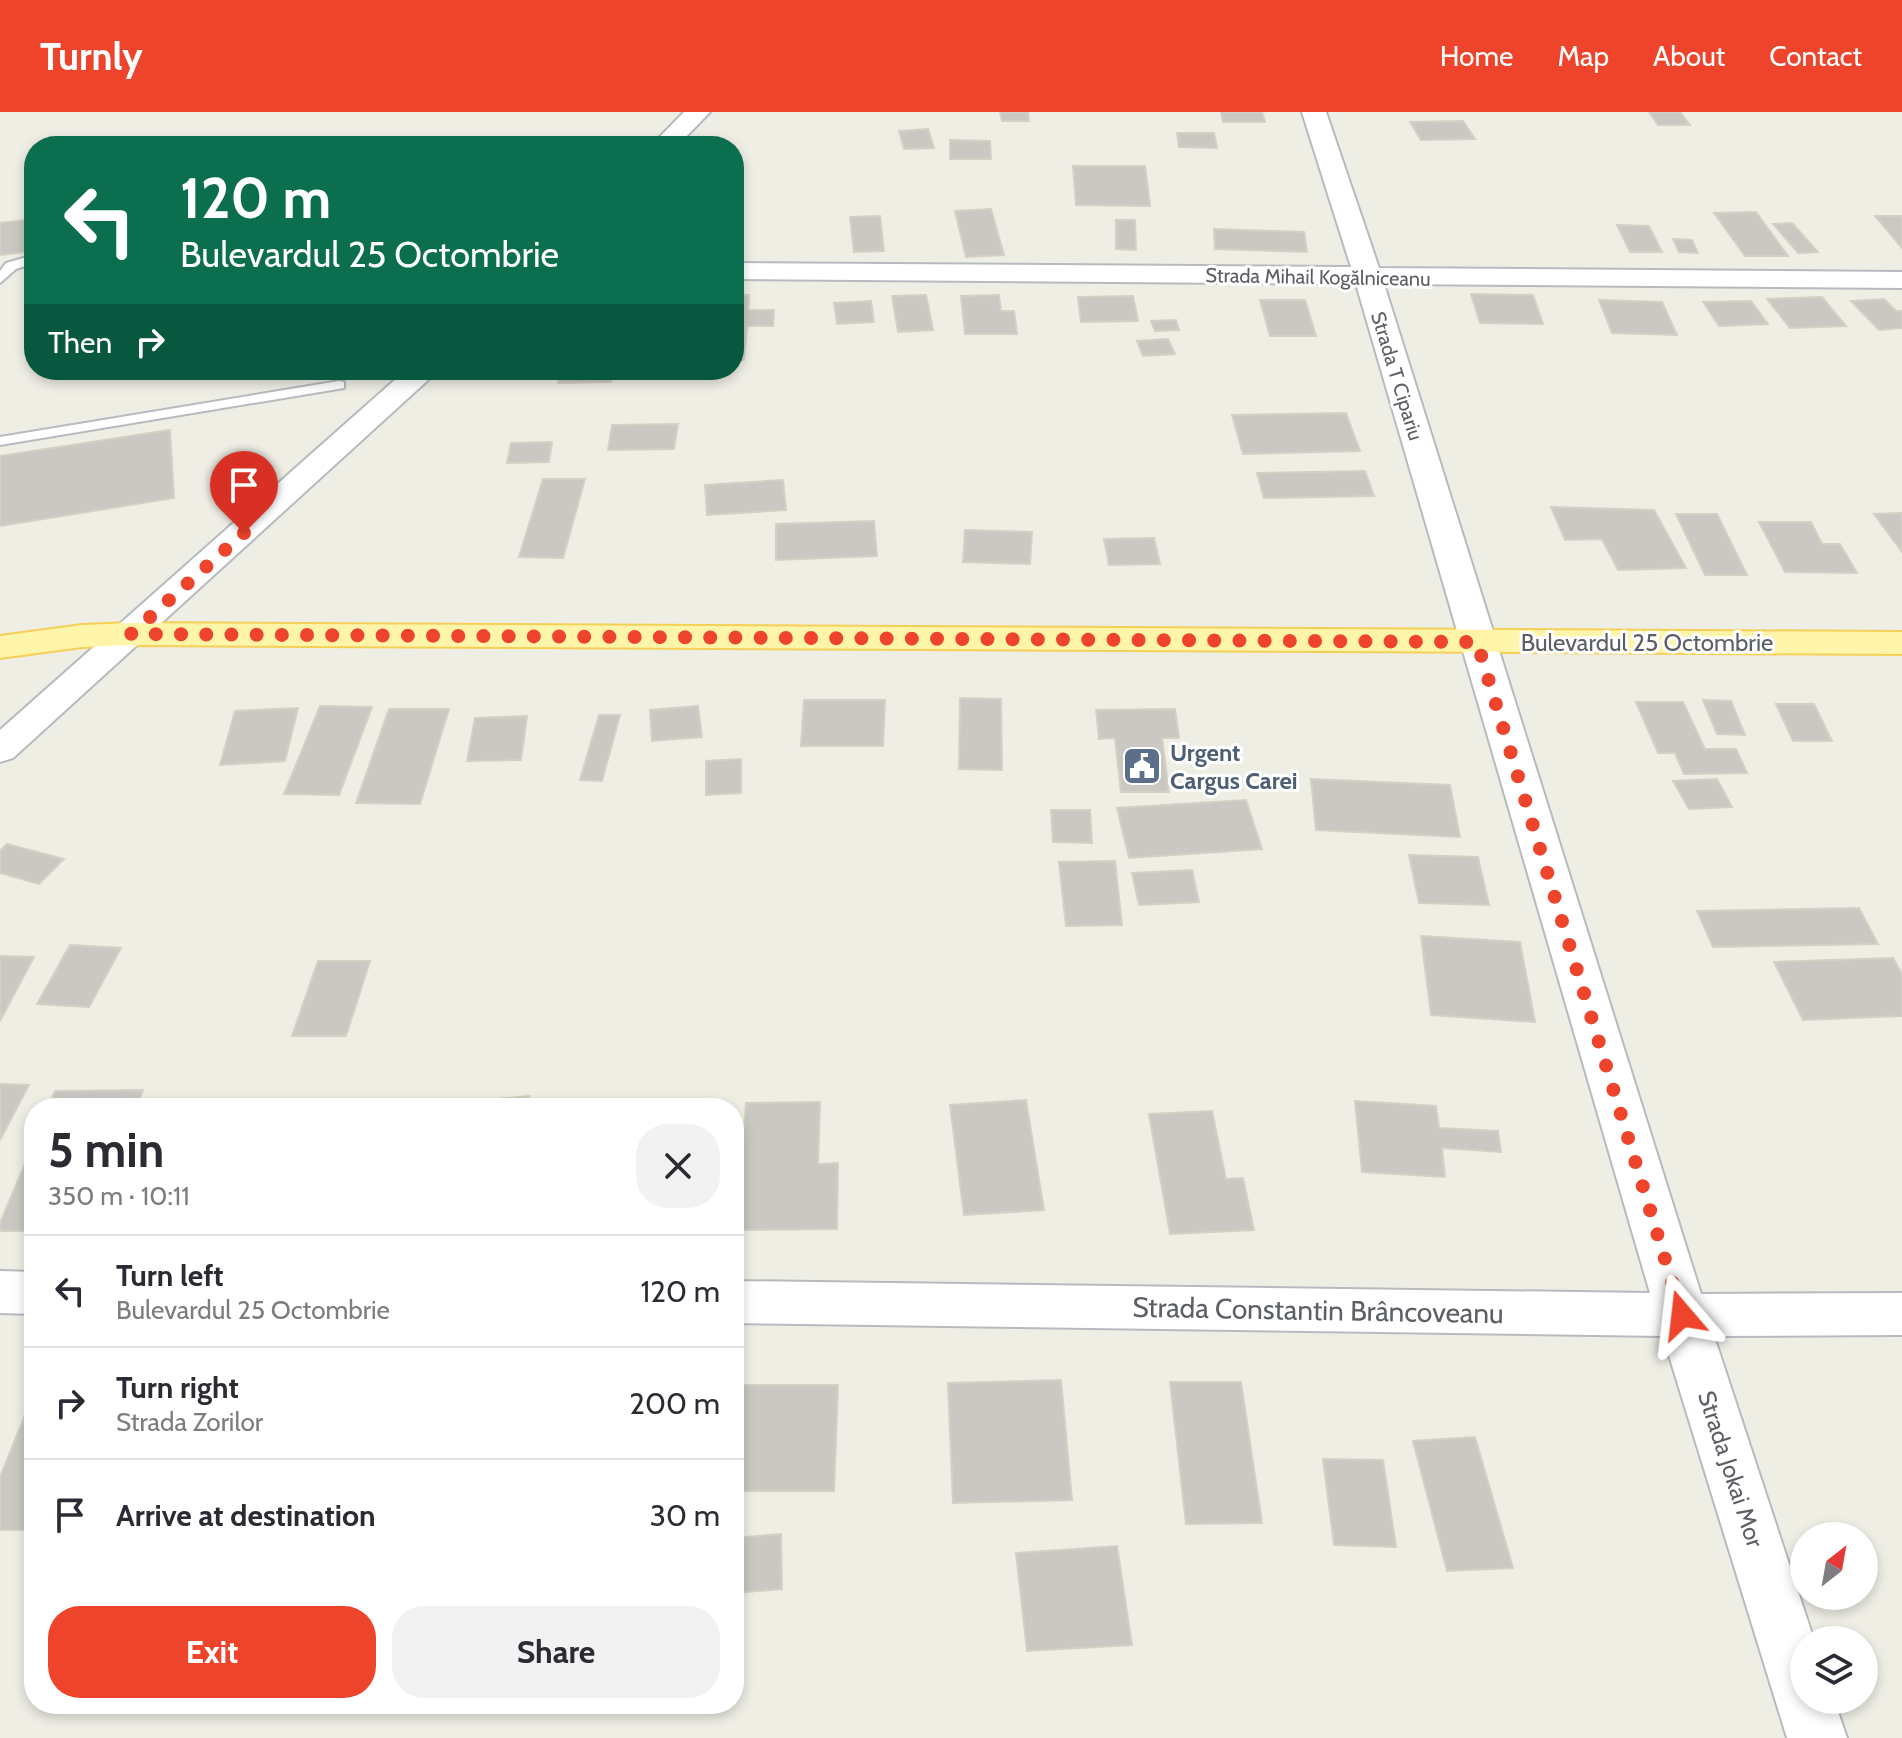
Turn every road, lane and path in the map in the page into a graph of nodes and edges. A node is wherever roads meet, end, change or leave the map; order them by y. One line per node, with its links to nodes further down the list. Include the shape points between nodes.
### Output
1 (698, 112): 3 (street)
2 (1314, 112): 6 (street, Strada T Cipariu)
3 (673, 136)
4 (24, 262): 7 (lane, via 11,266)
5 (744, 271): 6 (street, Strada Mihail Kogălniceanu)
6 (1368, 277): 8 (street, Strada Mihail Kogălniceanu); 13 (street, Strada T Cipariu)
7 (0, 279)
8 (1902, 280)
9 (413, 380): 12 (street)
10 (339, 385): 11 (lane)
11 (0, 441)
12 (131, 634): 13 (main road, Bulevardul 25 Octombrie); 15 (main road, Bulevardul 25 Octombrie); 16 (street)
13 (1477, 642): 14 (main road, Bulevardul 25 Octombrie); 21 (street, Strada Jokai Mor)
14 (1902, 643)
15 (0, 647)
16 (0, 750)
17 (0, 1292): 18 (street)
18 (24, 1293)
19 (744, 1302): 21 (street, Strada Constantin Brâncoveanu)
20 (1902, 1314): 21 (street, Strada Constantin Brâncoveanu)
21 (1682, 1315): 22 (street, Strada Jokai Mor)
22 (1790, 1655)
23 (1809, 1714): 24 (street, Strada Jokai Mor)
24 (1817, 1738)

